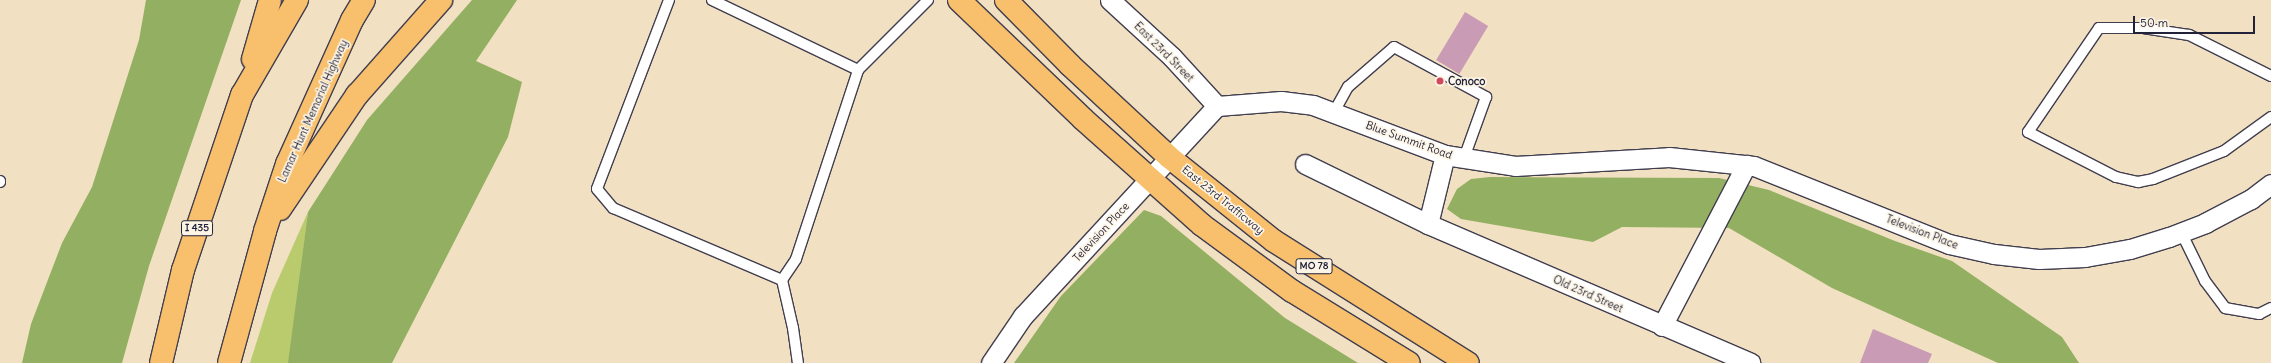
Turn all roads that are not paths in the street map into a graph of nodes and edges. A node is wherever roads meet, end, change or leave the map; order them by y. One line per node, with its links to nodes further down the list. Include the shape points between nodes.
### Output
1 (270, 0): 13 (main road)
2 (297, 0): 13 (main road, I 435)
3 (364, 0): 24 (main road, Lamar Hunt Memorial Highway, via 352,20 287,164)
4 (440, 0): 24 (main road, via 357,95)
5 (669, 0): 26 (lane, via 597,189 613,208)
6 (712, 0): 11 (lane)
7 (928, 0): 11 (lane)
8 (959, 0): 21 (main road, MO 78)
9 (1006, 0): 18 (main road, East 23rd Trafficway / MO 78, via 1070,65)
10 (1110, 0): 14 (street, East 23rd Street, via 1172,57)
11 (858, 70): 26 (lane, via 796,259)
12 (2271, 76): 16 (lane, via 2189,35 2142,28 2099,28 2028,132 2116,177 2138,182 2153,179 2224,151)
13 (242, 95): 29 (main road, I 435, via 183,270)
14 (1217, 106): 15 (street, Blue Summit Road, via 1281,101 1313,105); 18 (street, Television Place)
15 (1334, 112): 17 (street, Blue Summit Road); 17 (lane, via 1348,87 1394,47 1486,97)
16 (2271, 117)
17 (1454, 156): 20 (street, Blue Summit Road, via 1515,166 1669,157); 23 (street)
18 (1169, 157): 21 (street, Television Place); 34 (main road, East 23rd Trafficway / MO 78, via 1274,241)
19 (1305, 164): 23 (street)
20 (1746, 166): 25 (street, Television Place, via 1754,166 1809,187 1949,244 1994,254 2039,259 2085,257 2130,248); 28 (street)
21 (1150, 180): 32 (street, Television Place, via 1023,316); 33 (main road, MO 78, via 1202,225 1292,291)
22 (2271, 184): 25 (street, Television Place, via 2251,199 2205,223)
23 (1428, 224): 28 (street, Old 23rd Street)
24 (265, 231): 30 (main road, Lamar Hunt Memorial Highway)
25 (2181, 232): 27 (lane, via 2205,281 2225,308 2259,314)
26 (782, 280): 31 (lane)
27 (2271, 308)
28 (1662, 326): 35 (street, Old 23rd Street)
29 (161, 363)
30 (229, 363)
31 (798, 363)
32 (991, 363)
33 (1409, 363)
34 (1468, 363)
35 (1750, 363)

